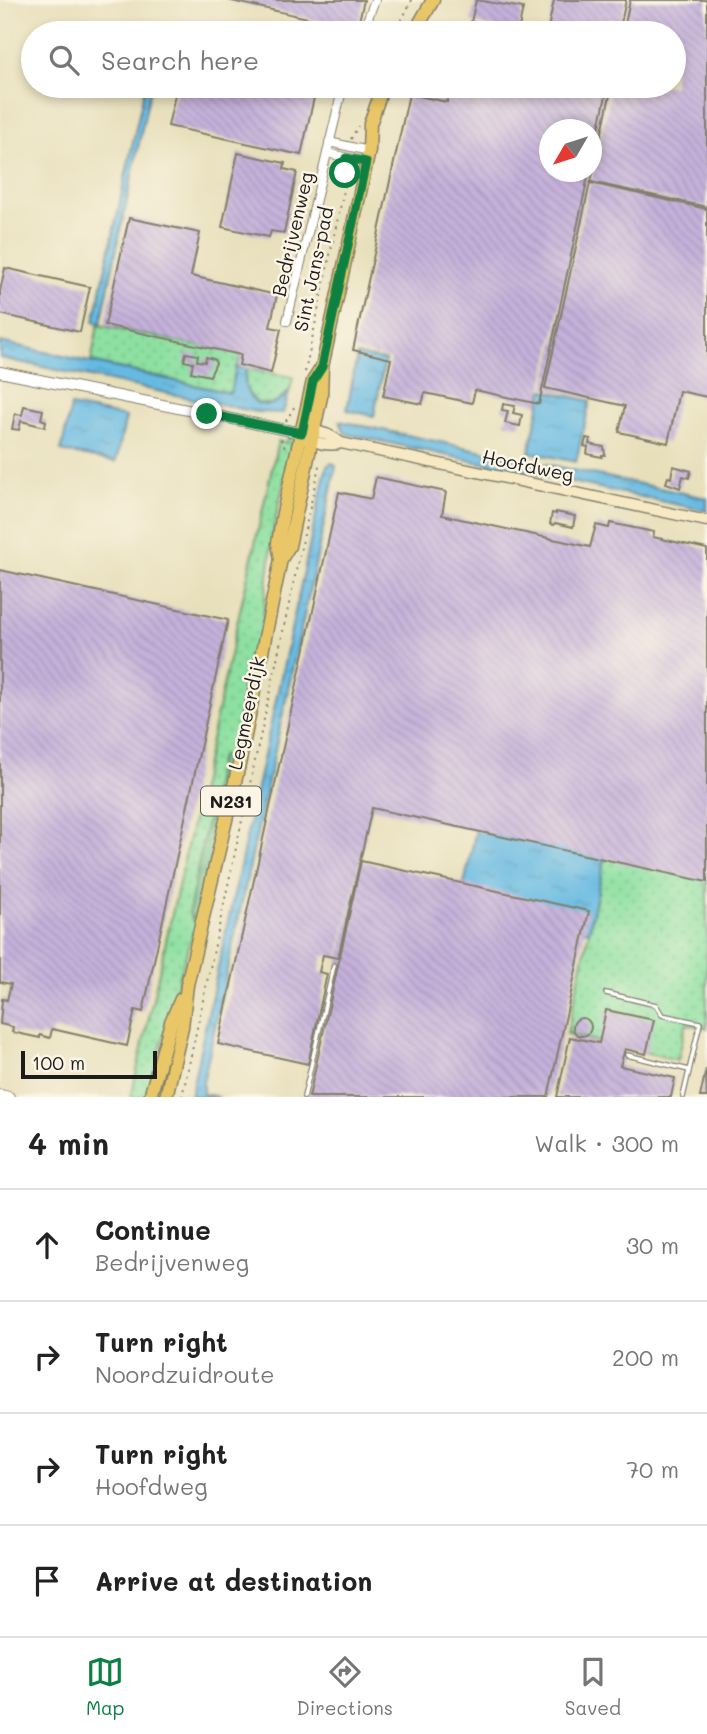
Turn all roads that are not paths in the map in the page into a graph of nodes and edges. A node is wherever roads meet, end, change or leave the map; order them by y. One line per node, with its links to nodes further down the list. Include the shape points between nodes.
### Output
1 (375, 0): 4 (street)
2 (423, 0): 5 (main road)
3 (433, 0): 6 (main road)
4 (367, 21)
5 (411, 21)
6 (421, 21)
7 (340, 98): 10 (street, Bedrijvenweg)
8 (379, 98): 12 (main road, N231, via 370,124)
9 (388, 98): 12 (main road, N231)
10 (329, 142): 11 (street, Bedrijvenweg); 12 (street)
11 (327, 153): 12 (street, Bedrijvenweg); 13 (street, Bedrijvenweg)
12 (367, 157): 15 (main road, N231, via 322,367 313,381)
13 (288, 321)
14 (0, 372): 15 (street, Hoofdweg)
15 (310, 435): 16 (main road, Hoofdweg, via 334,445); 18 (main road, Legmeerdijk / N231, via 280,533 281,559 245,739)
16 (707, 521)
17 (334, 965): 26 (lane)
18 (187, 985): 24 (main road, Legmeerdijk / N231, via 171,1022); 25 (main road, Legmeerdijk / N231)
19 (606, 993): 21 (lane, via 656,1005 662,1015 700,1023)
20 (627, 1055): 21 (lane)
21 (689, 1070): 27 (lane)
22 (0, 1095): 23 (street)
23 (9, 1097)
24 (150, 1097)
25 (166, 1097)
26 (304, 1097)
27 (683, 1097)

